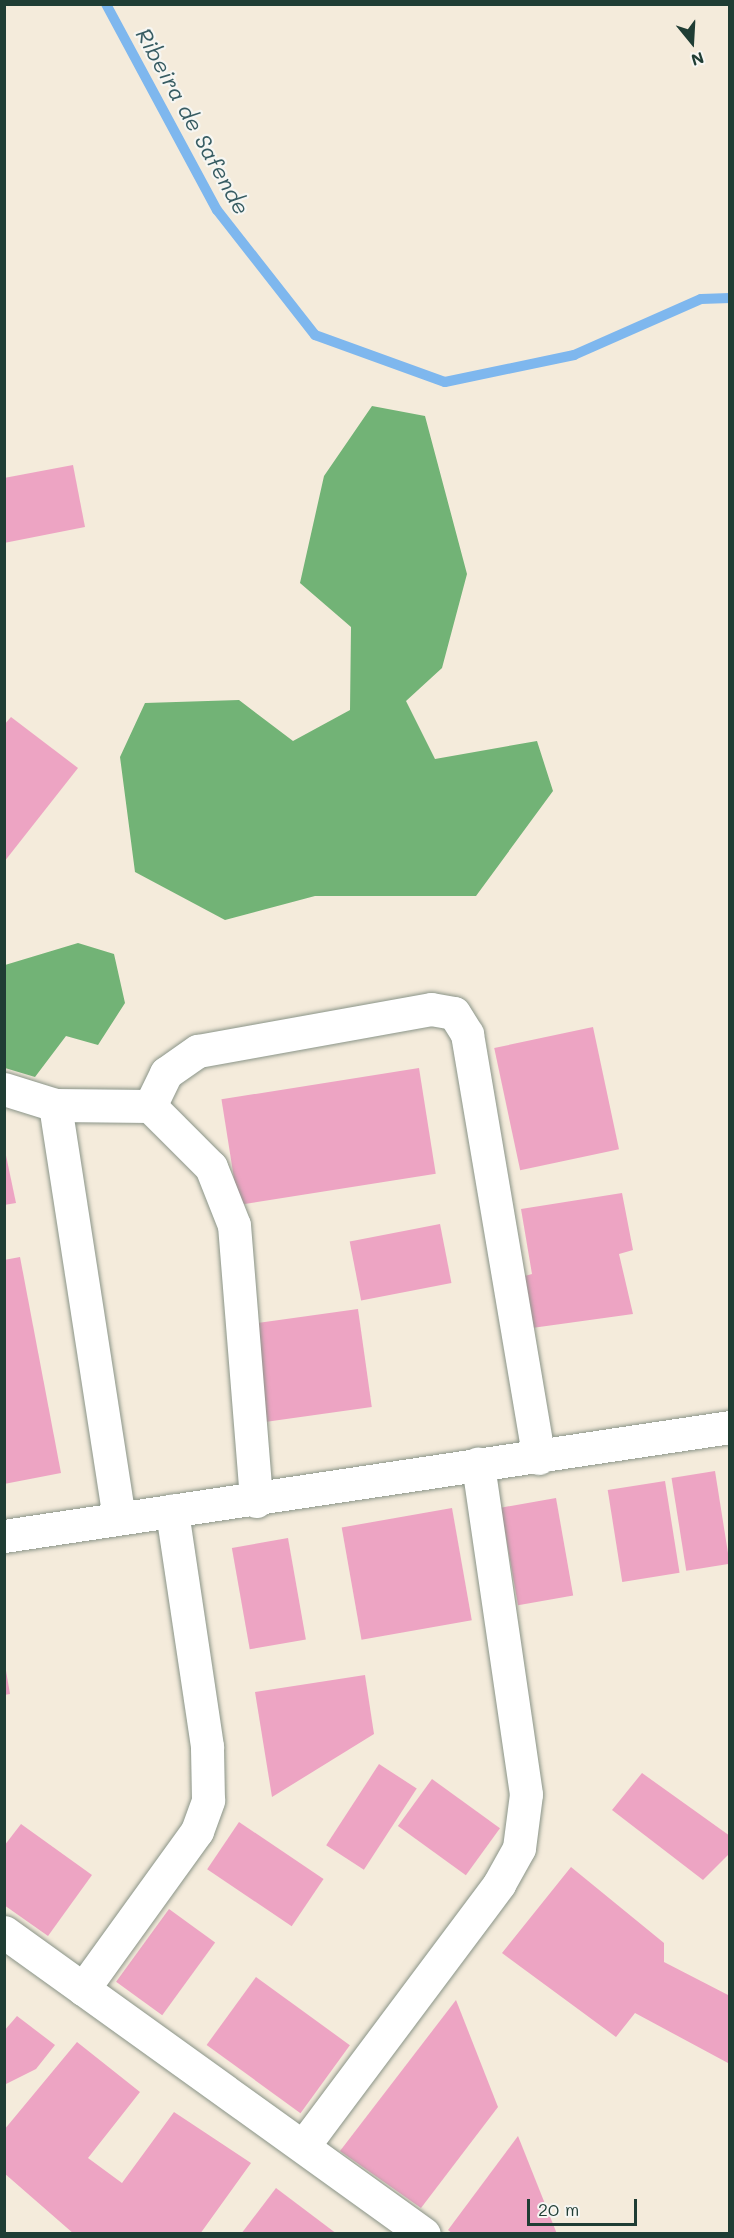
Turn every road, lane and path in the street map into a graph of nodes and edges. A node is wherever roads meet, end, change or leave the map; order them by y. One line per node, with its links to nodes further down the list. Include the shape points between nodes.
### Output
1 (4, 1089): 2 (street)
2 (55, 1105): 3 (street); 9 (street)
3 (150, 1106): 5 (street, via 166,1073 198,1051 431,1009 454,1013 467,1035); 7 (street, via 211,1167 234,1225)
4 (729, 1427): 5 (street)
5 (539, 1458): 6 (street)
6 (478, 1463): 7 (street); 13 (street, via 526,1794 519,1848 499,1884)
7 (256, 1501): 8 (street)
8 (172, 1511): 9 (street); 12 (street, via 207,1746 208,1800 197,1831)
9 (119, 1518): 10 (street)
10 (4, 1536)
11 (4, 1932): 12 (street)
12 (83, 1989): 13 (street)
13 (304, 2145): 14 (street)
14 (424, 2234)

